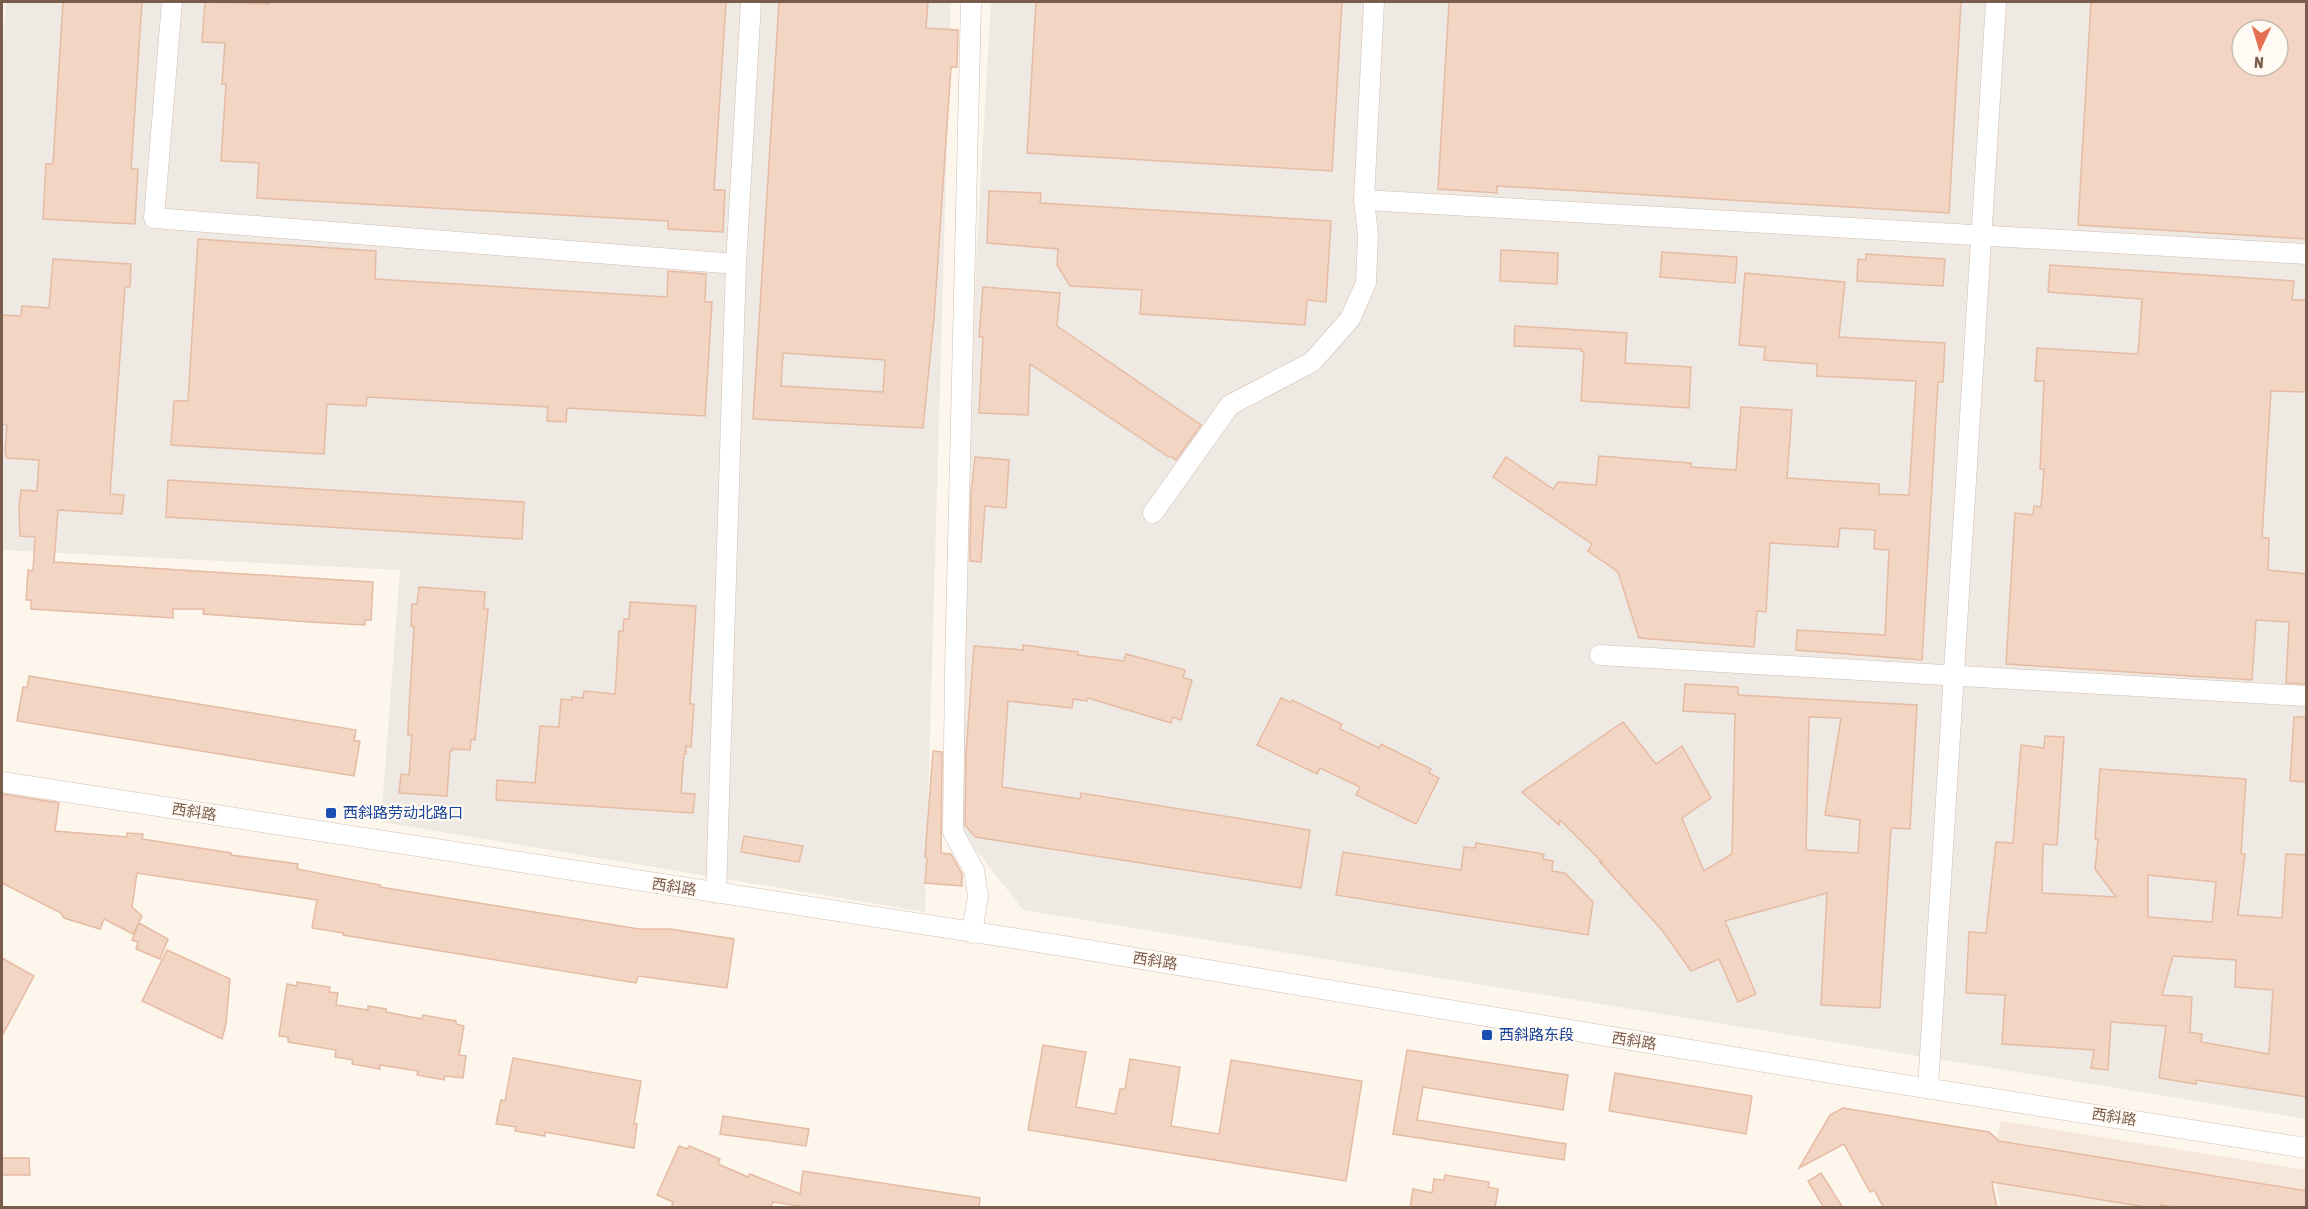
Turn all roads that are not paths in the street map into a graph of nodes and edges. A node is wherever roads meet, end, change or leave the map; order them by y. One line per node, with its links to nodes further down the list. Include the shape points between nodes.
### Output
1 (172, 2): 9 (street, via 154,218)
2 (751, 2): 9 (street)
3 (971, 2): 16 (street, via 953,832 974,870 978,896)
4 (1374, 2): 6 (street)
5 (1996, 2): 7 (street)
6 (1364, 200): 7 (street); 10 (street, via 1368,235 1366,284 1350,319 1312,362 1230,405)
7 (1982, 235): 8 (street); 12 (street)
8 (2307, 254)
9 (736, 264): 15 (street)
10 (1153, 513)
11 (1600, 655): 12 (street)
12 (1955, 677): 13 (street); 17 (street)
13 (2307, 696)
14 (2, 782): 15 (street, 西斜路)
15 (716, 893): 16 (street, 西斜路)
16 (972, 933): 17 (street, 西斜路)
17 (1928, 1087): 18 (street, 西斜路)
18 (2307, 1148)

